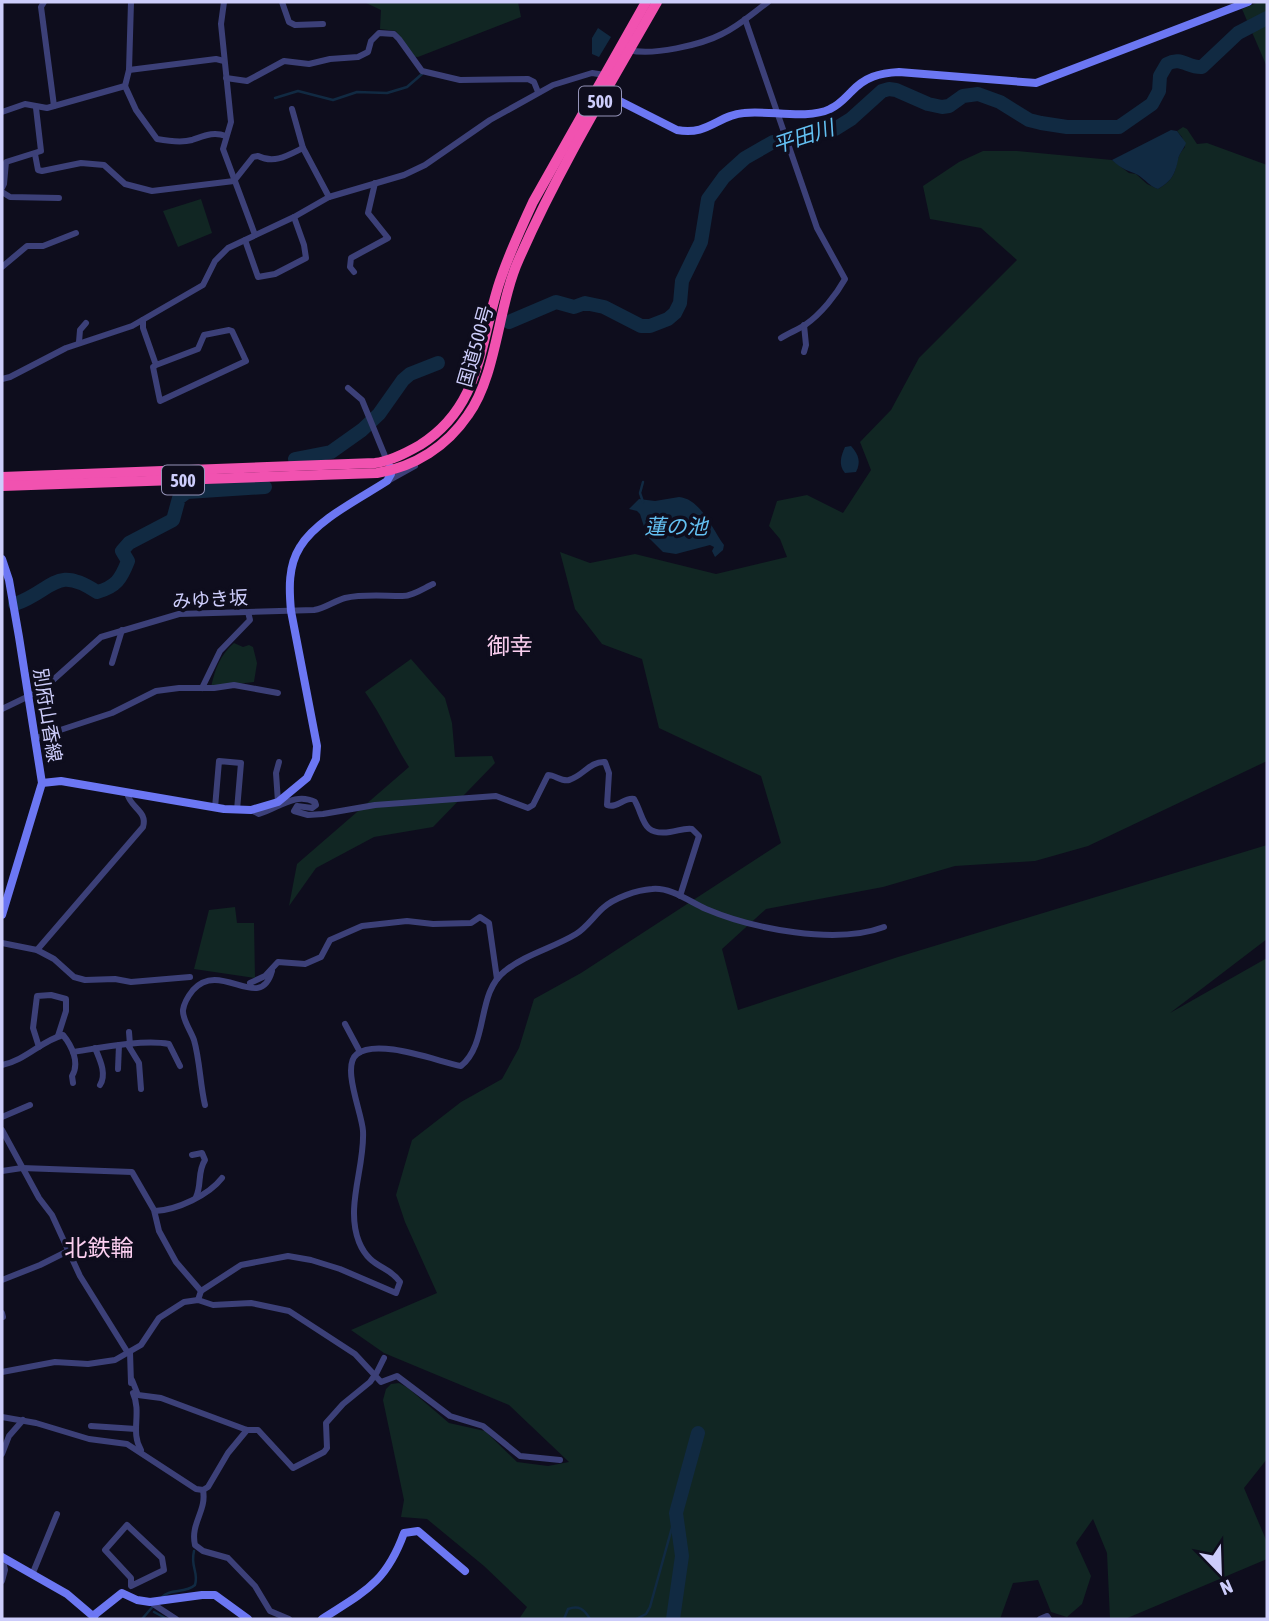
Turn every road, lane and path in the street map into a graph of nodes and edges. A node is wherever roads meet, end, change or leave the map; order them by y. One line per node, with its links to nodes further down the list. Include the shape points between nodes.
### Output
1 (44, 2): 19 (street)
2 (131, 2): 13 (street)
3 (224, 2): 12 (street)
4 (282, 2): 10 (street, via 289,22)
5 (646, 2): 14 (highway, 国道500号 / 500)
6 (657, 2): 11 (highway, 国道500号 / 500)
7 (768, 2): 9 (street)
8 (1248, 2): 23 (street, via 1036,83 884,73 862,81 828,110)
9 (745, 19): 11 (street, via 705,41); 23 (street)
10 (323, 24)
11 (629, 50): 17 (highway, 国道500号 / 500)
12 (224, 61): 13 (street); 15 (street)
13 (129, 70): 16 (street)
14 (605, 75): 17 (highway, 国道500号 / 500); 18 (street, via 576,77)
15 (226, 78): 18 (street, via 247,81 284,61 309,64 358,57 368,52 370,41 379,33 399,38 422,71 460,80 528,79); 24 (street, via 231,122)
16 (125, 86): 19 (street); 24 (street, via 157,139)
17 (601, 91): 23 (street, via 687,132 736,114); 47 (highway, 国道500号 / 500, via 533,202 517,237 461,407); 47 (highway, 国道500号 / 500, via 517,261 480,394 461,425 435,449)
18 (538, 92): 28 (street, via 425,165)
19 (54, 106): 20 (street)
20 (36, 108): 22 (street, via 25,104); 26 (street, via 41,151)
21 (292, 108): 25 (street)
22 (2, 112)
23 (779, 113): 40 (street, via 817,228 845,279)
24 (226, 136): 27 (street, via 223,149)
25 (303, 148): 27 (street, via 279,159 253,157); 30 (street)
26 (35, 154): 27 (street, via 36,166 42,171 81,163 104,165 125,184 152,191); 29 (street, via 6,162)
27 (234, 181): 34 (street)
28 (375, 183): 30 (street); 37 (street, via 368,213 388,238 351,258)
29 (2, 190): 31 (street, via 10,197)
30 (329, 197): 32 (street)
31 (59, 198)
32 (294, 217): 34 (street); 35 (street, via 306,258 283,270 258,277)
33 (76, 233): 36 (street, via 43,246 27,246)
34 (255, 235): 35 (street)
35 (245, 240): 38 (street, via 215,261 203,285)
36 (2, 267)
37 (354, 272)
38 (143, 320): 42 (street); 44 (street)
39 (86, 323): 42 (street)
40 (804, 326): 41 (street); 43 (street)
41 (781, 338)
42 (79, 342): 45 (street)
43 (804, 352)
44 (156, 365): 44 (street, via 160,401 246,360 229,330 204,335 198,349)
45 (2, 379)
46 (348, 388): 47 (street, via 362,400)
47 (389, 471): 48 (highway, 国道500号 / 500, via 362,464); 49 (highway, 国道500号 / 500); 52 (street, via 300,547 290,576)
48 (2, 477)
49 (2, 486)
50 (2, 559): 58 (street, 別府山香線)
51 (433, 584): 52 (street, みゆき坂, via 404,597 349,598 327,608)
52 (291, 611): 53 (street, みゆき坂); 64 (street, via 317,746 307,778)
53 (248, 612): 54 (street, みゆき坂, via 179,614); 56 (street, via 250,620 220,651)
54 (122, 630): 55 (street); 58 (street, みゆき坂, via 101,637 59,676)
55 (112, 663)
56 (202, 688): 57 (street, via 234,685); 60 (street, via 156,691 112,713)
57 (278, 693)
58 (29, 696): 59 (street, みゆき坂); 60 (street, 別府山香線)
59 (2, 709)
60 (36, 738): 62 (street, 別府山香線)
61 (279, 762): 64 (street)
62 (42, 783): 63 (street, via 61,781); 69 (street, 別府山香線)
63 (127, 793): 65 (street); 72 (street, via 144,815 143,827)
64 (278, 802): 67 (street)
65 (215, 808): 66 (street); 66 (street, via 219,761 232,762 241,763)
66 (237, 810): 67 (street)
67 (251, 810): 68 (street, via 259,814 297,797 315,802 312,808 297,806 294,811 308,815 496,796 528,808 548,775 565,781 605,762 607,806 634,799 651,831 692,829 699,836)
68 (680, 896): 70 (street, via 760,926 824,934 872,932); 75 (street, via 652,888 612,901 578,933 517,963)
69 (2, 915)
70 (884, 927)
71 (2, 943): 72 (street)
72 (37, 950): 74 (street, via 85,980)
73 (272, 970): 75 (street, via 278,962 313,961 321,957 330,940 362,926 407,921 471,923 480,917 489,923); 76 (street); 93 (street, via 259,988 214,979 187,998 183,1012 197,1049)
74 (190, 977)
75 (498, 979): 85 (street, via 473,1050 461,1066 383,1049)
76 (250, 983)
77 (345, 1024): 85 (street)
78 (129, 1032): 81 (street)
79 (58, 1036): 82 (street); 82 (street, via 66,999 37,996 33,1028); 84 (street, via 63,1035)
80 (119, 1045): 81 (street); 83 (street); 88 (street)
81 (129, 1045): 87 (street, via 169,1044); 91 (street, via 139,1063)
82 (39, 1047): 86 (street)
83 (95, 1048): 84 (street); 90 (street, via 102,1067)
84 (73, 1052): 89 (street)
85 (360, 1052): 104 (street, via 350,1066 363,1132 355,1209 358,1240 366,1256 396,1276 400,1282 396,1293 340,1269 288,1256 241,1265)
86 (2, 1065)
87 (180, 1066)
88 (118, 1069)
89 (73, 1083)
90 (100, 1085)
91 (141, 1088)
92 (30, 1105): 94 (street)
93 (205, 1105)
94 (2, 1117)
95 (2, 1130): 97 (street)
96 (192, 1156): 100 (street, via 202,1153 205,1160)
97 (22, 1168): 98 (street); 101 (street, via 132,1172); 102 (street)
98 (2, 1171)
99 (222, 1178): 100 (street, via 212,1190)
100 (196, 1197): 101 (street)
101 (155, 1212): 104 (street, via 159,1231 176,1262)
102 (68, 1251): 103 (street); 106 (street)
103 (2, 1280)
104 (201, 1291): 105 (street)
105 (198, 1300): 106 (street, via 184,1302 159,1318 141,1345); 109 (street, via 289,1311 355,1354)
106 (129, 1353): 108 (street, via 96,1363 55,1362); 110 (street)
107 (384, 1358): 109 (street)
108 (2, 1372)
109 (375, 1375): 115 (street, via 326,1423 324,1452 295,1467 259,1431); 118 (street, via 381,1381 397,1376 450,1416 483,1426 520,1456)
110 (132, 1380): 114 (street, via 138,1405); 115 (street, via 138,1395 161,1398)
111 (2, 1417): 112 (street)
112 (23, 1420): 116 (street, via 89,1439 127,1444); 117 (street, via 9,1436)
113 (91, 1426): 114 (street)
114 (136, 1429): 116 (street, via 136,1443)
115 (247, 1430): 119 (street)
116 (142, 1452): 119 (street)
117 (2, 1454)
118 (560, 1460)
119 (203, 1490): 131 (street, via 205,1501 194,1530 195,1545 228,1558 255,1586 270,1611)
120 (57, 1514): 123 (street)
121 (2, 1557): 123 (street); 124 (street)
122 (465, 1571): 132 (street, via 418,1531 409,1531 378,1582)
123 (32, 1574): 128 (street, via 67,1594)
124 (2, 1581)
125 (131, 1586): 125 (street, via 159,1574 165,1564 129,1525 105,1550 131,1578); 126 (street)
126 (122, 1593): 127 (street); 128 (street)
127 (150, 1602): 129 (street); 130 (street, via 215,1595)
128 (94, 1617)
129 (176, 1619)
130 (248, 1619)
131 (289, 1619)
132 (322, 1619)
133 (1040, 1619): 134 (street)
134 (1048, 1619)

